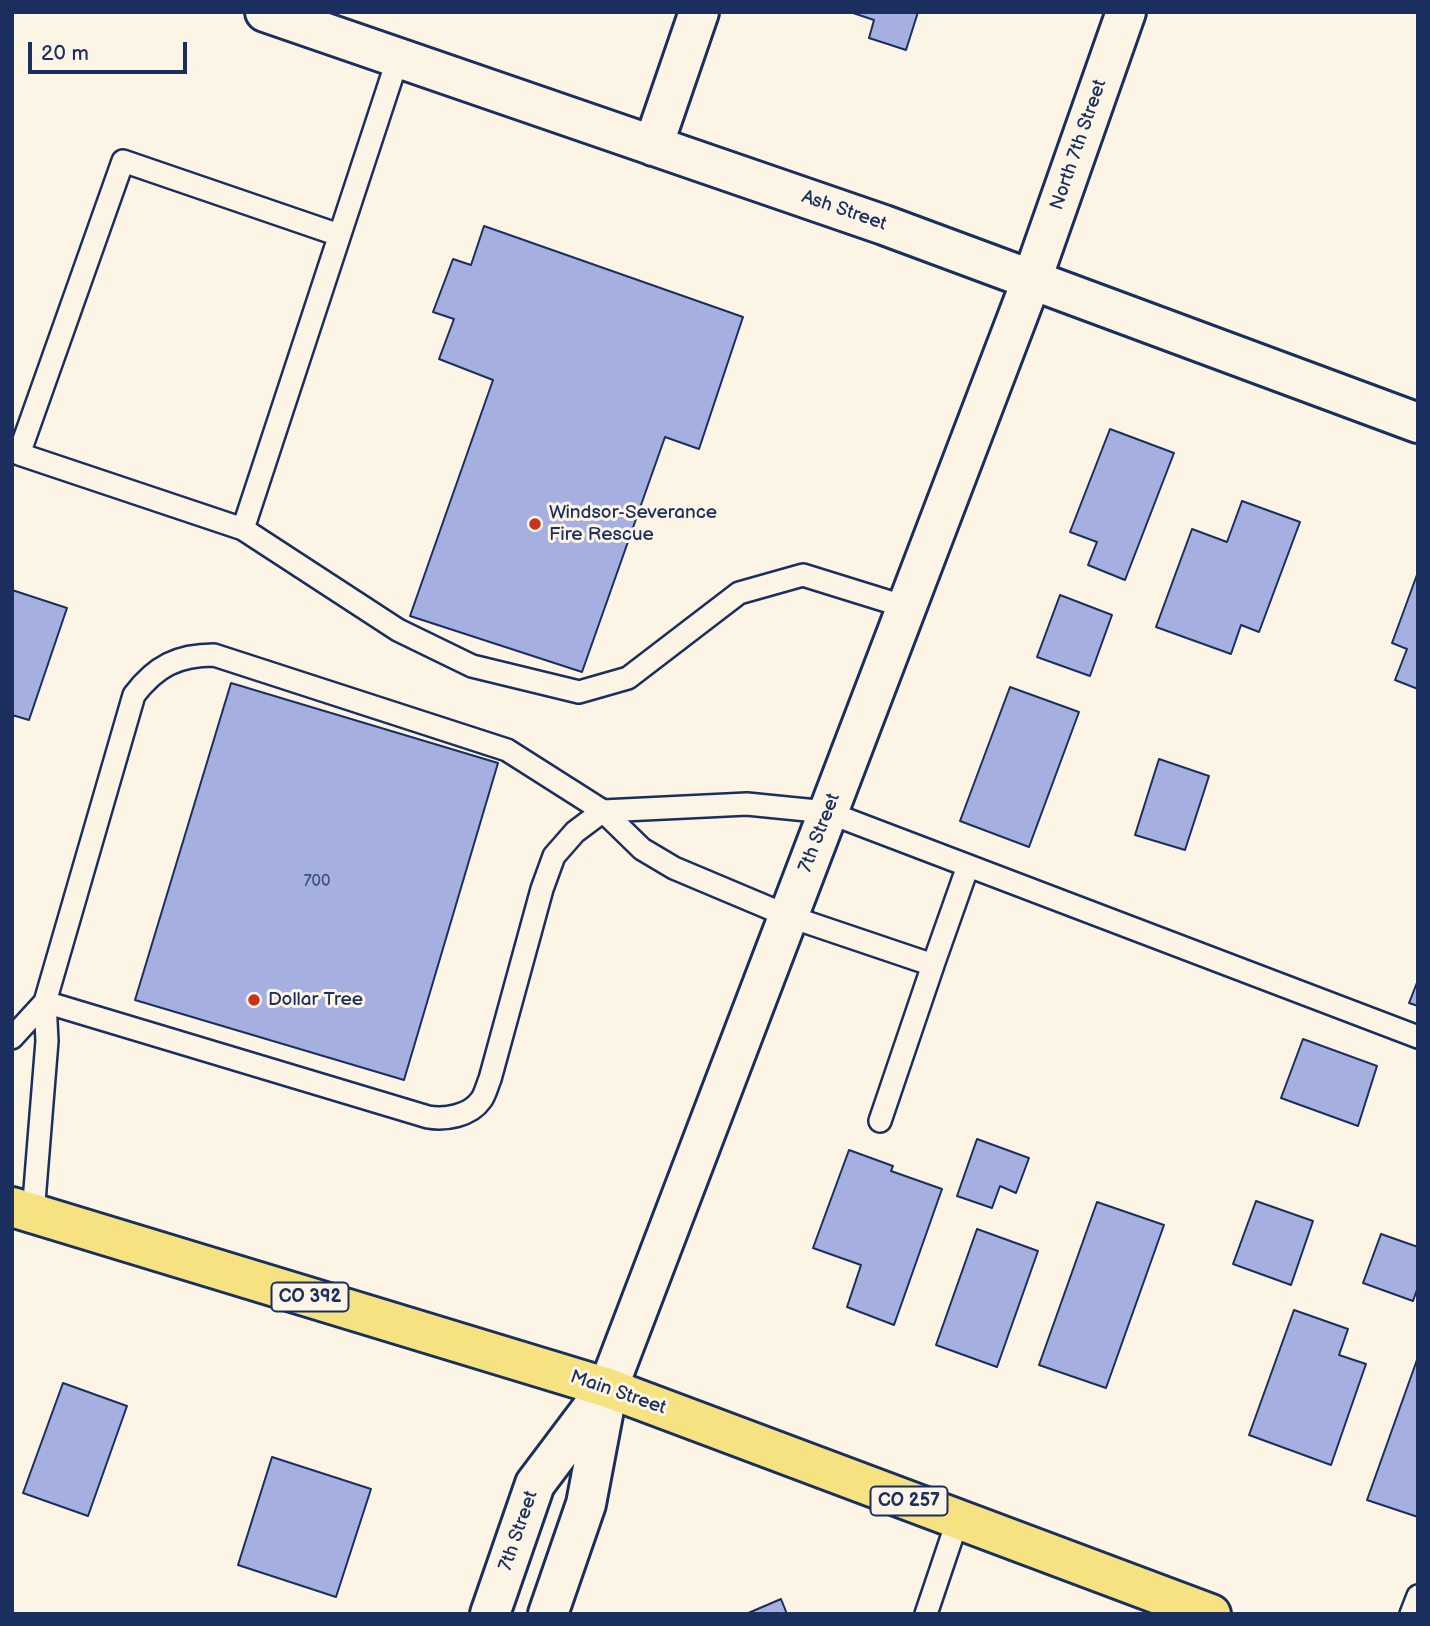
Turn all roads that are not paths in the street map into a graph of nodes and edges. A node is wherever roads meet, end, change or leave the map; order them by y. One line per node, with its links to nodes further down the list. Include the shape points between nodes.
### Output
1 (265, 12): 4 (street, Ash Street)
2 (699, 12): 5 (street)
3 (1126, 12): 7 (street, North 7th Street)
4 (398, 58): 5 (street, Ash Street); 6 (lane)
5 (653, 146): 7 (street, Ash Street)
6 (340, 235): 9 (lane); 9 (lane, via 123,161 19,454)
7 (1032, 279): 8 (street, Ash Street); 10 (street, 7th Street)
8 (1418, 423)
9 (243, 529): 10 (lane, via 398,630 472,666 579,692 628,678 739,593 803,575)
10 (906, 607): 12 (street, 7th Street)
11 (603, 811): 12 (lane, via 747,804); 14 (lane, via 642,849 674,868); 16 (lane, via 554,856 490,1079 480,1102 460,1114 428,1117); 16 (lane, via 507,750 468,735 214,655 170,663 147,677 134,695)
12 (827, 812): 13 (lane); 14 (street, 7th Street)
13 (968, 866): 15 (lane); 17 (lane)
14 (788, 916): 15 (lane); 21 (street, 7th Street)
15 (933, 965): 19 (lane)
16 (45, 1002): 18 (lane); 20 (lane, via 47,1041)
17 (1418, 1037)
18 (12, 1038)
19 (880, 1121)
20 (23, 1211): 21 (main road, Main Street / CO 392)
21 (608, 1388): 22 (main road, Main Street / CO 257); 24 (street, 7th Street, via 535,1484); 25 (street, 7th Street, via 586,1504)
22 (958, 1519): 26 (lane); 27 (main road, Main Street / CO 257)
23 (1418, 1596): 28 (lane)
24 (490, 1614)
25 (548, 1614)
26 (926, 1614)
27 (1211, 1614)
28 (1411, 1614)

